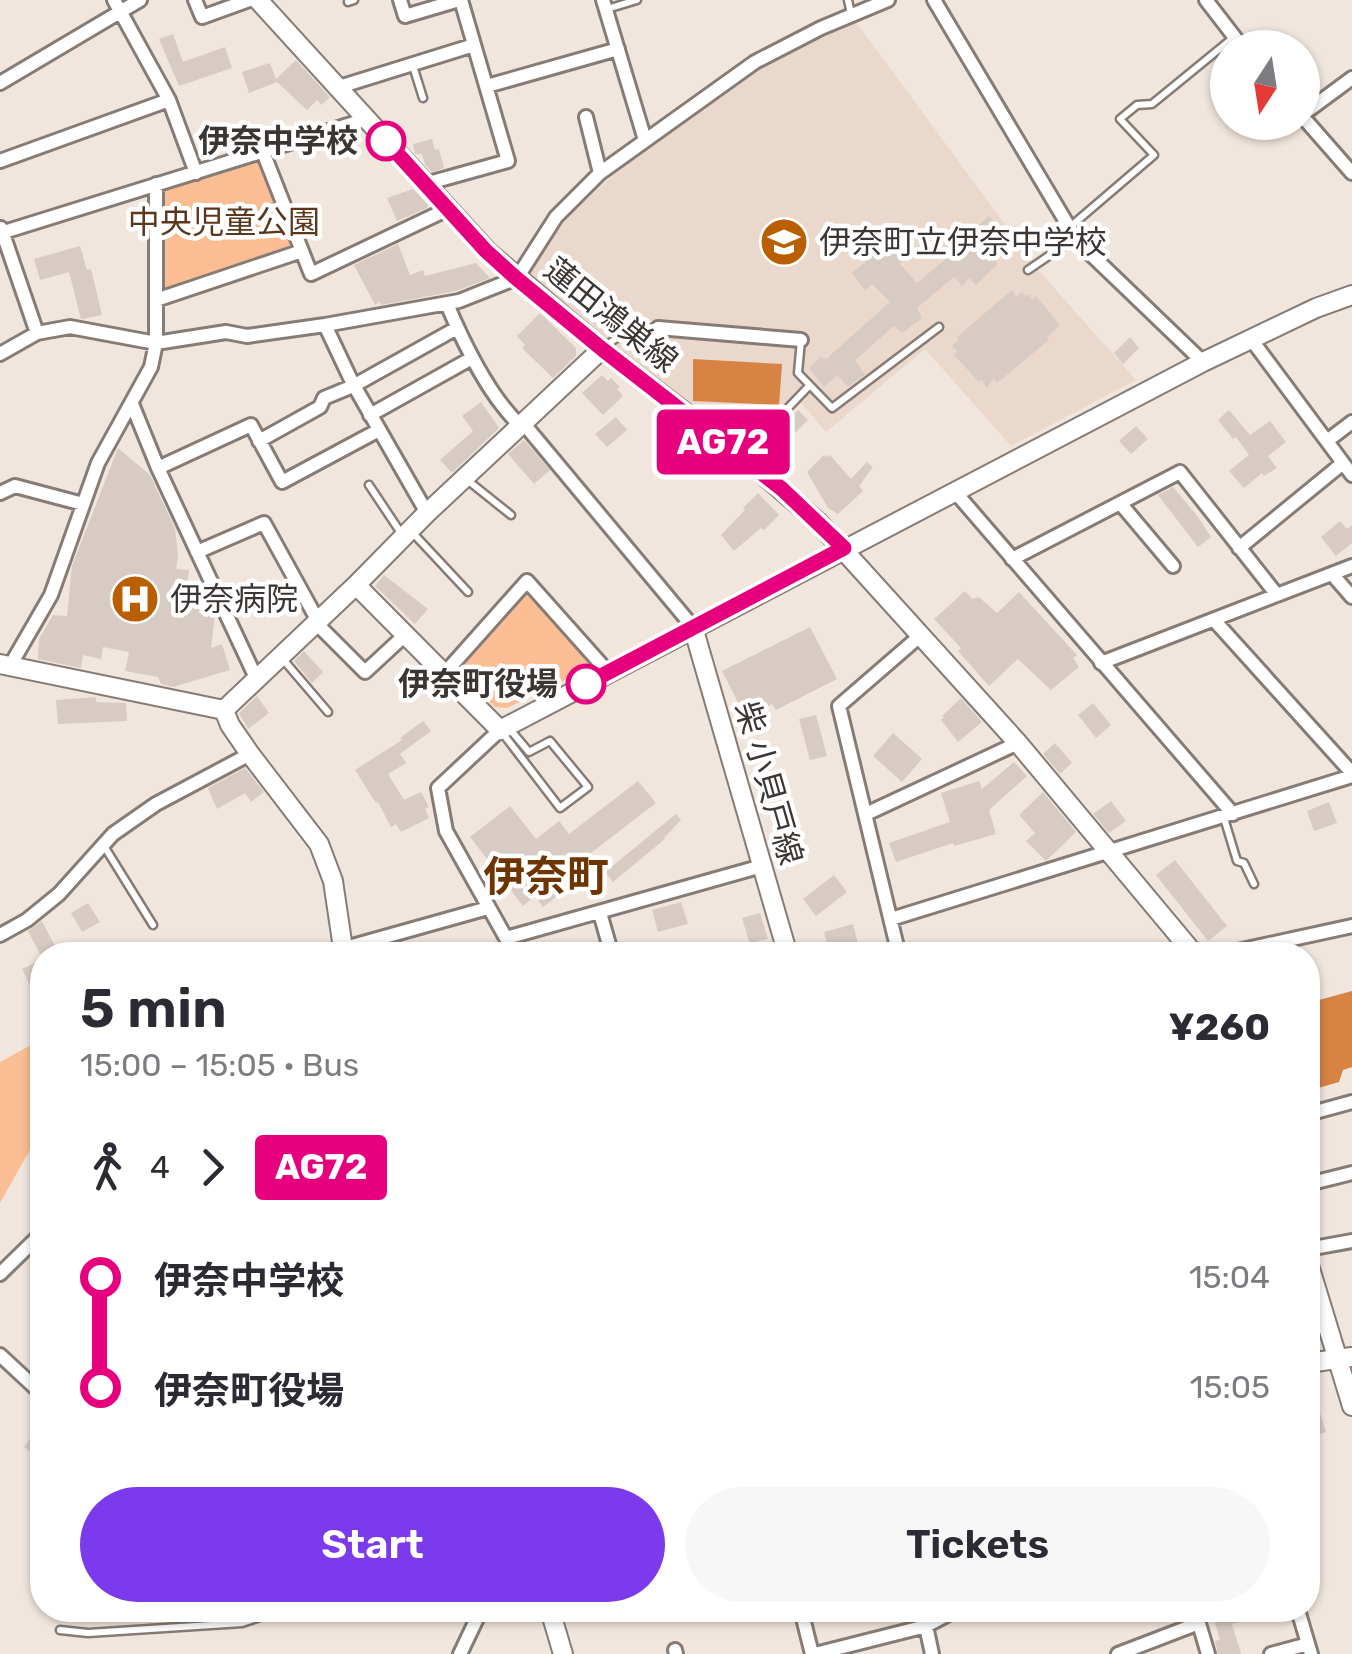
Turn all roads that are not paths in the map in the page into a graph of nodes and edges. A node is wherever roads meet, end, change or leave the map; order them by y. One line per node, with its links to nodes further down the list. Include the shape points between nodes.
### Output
1 (140, 0): 13 (street)
2 (195, 0): 3 (street, via 202,16)
3 (249, 0)
4 (258, 0): 23 (street, 蓮田鴻巣線)
5 (400, 0): 6 (street, via 405,16)
6 (460, 0): 16 (street)
7 (637, 0): 12 (lane)
8 (848, 0): 14 (lane)
9 (888, 0): 14 (street)
10 (934, 0): 40 (street)
11 (1206, 0): 15 (street)
12 (604, 5): 17 (street)
13 (118, 6): 21 (street); 25 (street)
14 (852, 15): 30 (street, via 755,62)
15 (1229, 30)
16 (474, 46): 19 (street); 22 (street)
17 (618, 50): 22 (street); 30 (street)
18 (1210, 62): 40 (lane, via 1120,119 1154,155)
19 (413, 64): 23 (street); 24 (lane)
20 (1352, 78): 26 (street)
21 (0, 83)
22 (486, 86): 37 (street, via 508,161)
23 (339, 87): 28 (street, 蓮田鴻巣線)
24 (423, 98)
25 (169, 100): 32 (street); 33 (street)
26 (1320, 102)
27 (586, 118): 34 (street)
28 (367, 119): 31 (street); 37 (street, 蓮田鴻巣線)
29 (1320, 137): 35 (street)
30 (646, 140): 34 (street)
31 (263, 152): 33 (street); 41 (street)
32 (0, 161)
33 (196, 173): 36 (street)
34 (600, 173): 43 (street, via 556,217)
35 (1352, 173)
36 (156, 184): 39 (street); 45 (street)
37 (425, 184): 38 (street, 蓮田鴻巣線)
38 (448, 208): 41 (street, via 311,274); 43 (street, 蓮田鴻巣線)
39 (2, 229): 51 (street)
40 (1073, 232): 42 (lane); 58 (street)
41 (302, 251): 45 (street)
42 (1028, 270)
43 (516, 278): 46 (street); 55 (street, 蓮田鴻巣線)
44 (1352, 295): 52 (street)
45 (156, 300): 54 (street)
46 (447, 304): 47 (street); 49 (street)
47 (325, 325): 54 (street); 59 (street)
48 (939, 327): 60 (lane, via 832,408)
49 (457, 328): 57 (street); 59 (street)
50 (658, 328): 53 (street); 55 (lane, via 628,329)
51 (37, 333): 54 (street, via 70,327); 56 (street)
52 (1251, 339): 58 (street); 67 (street)
53 (802, 340): 60 (lane, via 798,373)
54 (156, 343): 61 (street)
55 (602, 349): 64 (street); 68 (street, 蓮田鴻巣線)
56 (0, 354)
57 (472, 358): 62 (street); 64 (street)
58 (1203, 362): 75 (street)
59 (353, 386): 62 (street); 66 (street)
60 (808, 386): 68 (lane)
61 (132, 404): 70 (street); 77 (street)
62 (370, 415): 65 (street)
63 (1352, 422): 67 (street)
64 (522, 425): 72 (street); 94 (street)
65 (379, 430): 66 (street, via 282,482); 78 (street)
66 (260, 441): 70 (street, via 251,425)
67 (1327, 441): 69 (street)
68 (742, 456): 81 (street, 蓮田鴻巣線)
69 (1343, 463): 71 (street); 82 (street)
70 (158, 468): 83 (street)
71 (1352, 476)
72 (465, 478): 78 (street); 79 (lane)
73 (370, 485): 80 (lane)
74 (0, 493): 77 (street, via 15,486)
75 (956, 493): 81 (street); 84 (street)
76 (1120, 503): 82 (street, via 1180,472); 84 (street); 85 (street)
77 (83, 504): 99 (street, via 51,595)
78 (427, 513): 80 (street)
79 (511, 515)
80 (407, 534): 88 (street); 89 (lane)
81 (844, 548): 94 (street); 96 (street, 蓮田鴻巣線)
82 (1240, 548): 90 (street)
83 (197, 552): 93 (street, via 264,523); 102 (street)
84 (1012, 559): 98 (street)
85 (1173, 566)
86 (1352, 566): 87 (street)
87 (1332, 574): 90 (street); 91 (street)
88 (356, 586): 93 (street); 95 (street)
89 (468, 592)
90 (1277, 595): 92 (street)
91 (1352, 597)
92 (1214, 620): 98 (street); 108 (street)
93 (317, 622): 95 (street, via 366,672); 97 (street)
94 (693, 628): 100 (street); 113 (street, 柴 小貝戸線)
95 (405, 635): 101 (street)
96 (921, 635): 106 (street, 蓮田鴻巣線); 109 (street, via 838,706)
97 (280, 656): 102 (street); 104 (lane)
98 (1101, 663): 110 (street)
99 (5, 665): 103 (street)
100 (608, 672): 101 (street, via 528,581); 105 (street)
101 (444, 674): 105 (street)
102 (257, 680): 103 (street)
103 (224, 710): 107 (street)
104 (328, 712)
105 (504, 728): 105 (lane, via 529,752 550,741 588,787 560,808); 115 (street, via 438,788 446,831)
106 (1018, 743): 109 (street); 112 (street, 蓮田鴻巣線)
107 (250, 754): 111 (street, via 156,804); 122 (street, via 319,844)
108 (1352, 774): 110 (street)
109 (866, 814): 117 (street)
110 (1228, 815): 112 (street); 114 (lane, via 1237,861 1244,862)
111 (103, 845): 118 (lane); 120 (street, via 59,894)
112 (1108, 850): 117 (street); 128 (street, 蓮田鴻巣線)
113 (762, 866): 116 (street); 126 (street, 柴 小貝戸線)
114 (1254, 884)
115 (488, 908): 121 (street); 123 (street)
116 (600, 913): 121 (street); 125 (street)
117 (890, 919): 127 (street)
118 (153, 926)
119 (1352, 926): 129 (street)
120 (0, 934)
121 (506, 938): 124 (street)
122 (343, 942)
123 (378, 942)
124 (507, 942)
125 (608, 942)
126 (784, 942)
127 (896, 942)
128 (1184, 942)
129 (1279, 942)
130 (1352, 1102): 131 (street)
131 (1320, 1111)
132 (1352, 1173): 133 (street)
133 (1320, 1181)
134 (1352, 1241): 136 (street)
135 (30, 1245): 137 (street)
136 (1320, 1246)
137 (0, 1274)
138 (1320, 1293): 140 (street)
139 (0, 1354): 142 (street)
140 (1345, 1358): 141 (street); 143 (street)
141 (1320, 1361)
142 (30, 1383)
143 (1352, 1406)
144 (245, 1622): 153 (lane)
145 (475, 1622): 155 (street)
146 (554, 1622): 156 (street)
147 (804, 1622): 157 (street)
148 (934, 1622): 152 (street)
149 (1185, 1622): 159 (street)
150 (1199, 1622): 160 (street)
151 (1302, 1622): 154 (street)
152 (926, 1626): 157 (street); 158 (street)
153 (60, 1630)
154 (1310, 1649): 161 (street)
155 (460, 1654)
156 (564, 1654)
157 (814, 1654)
158 (932, 1654)
159 (1118, 1654)
160 (1208, 1654)
161 (1271, 1654)

